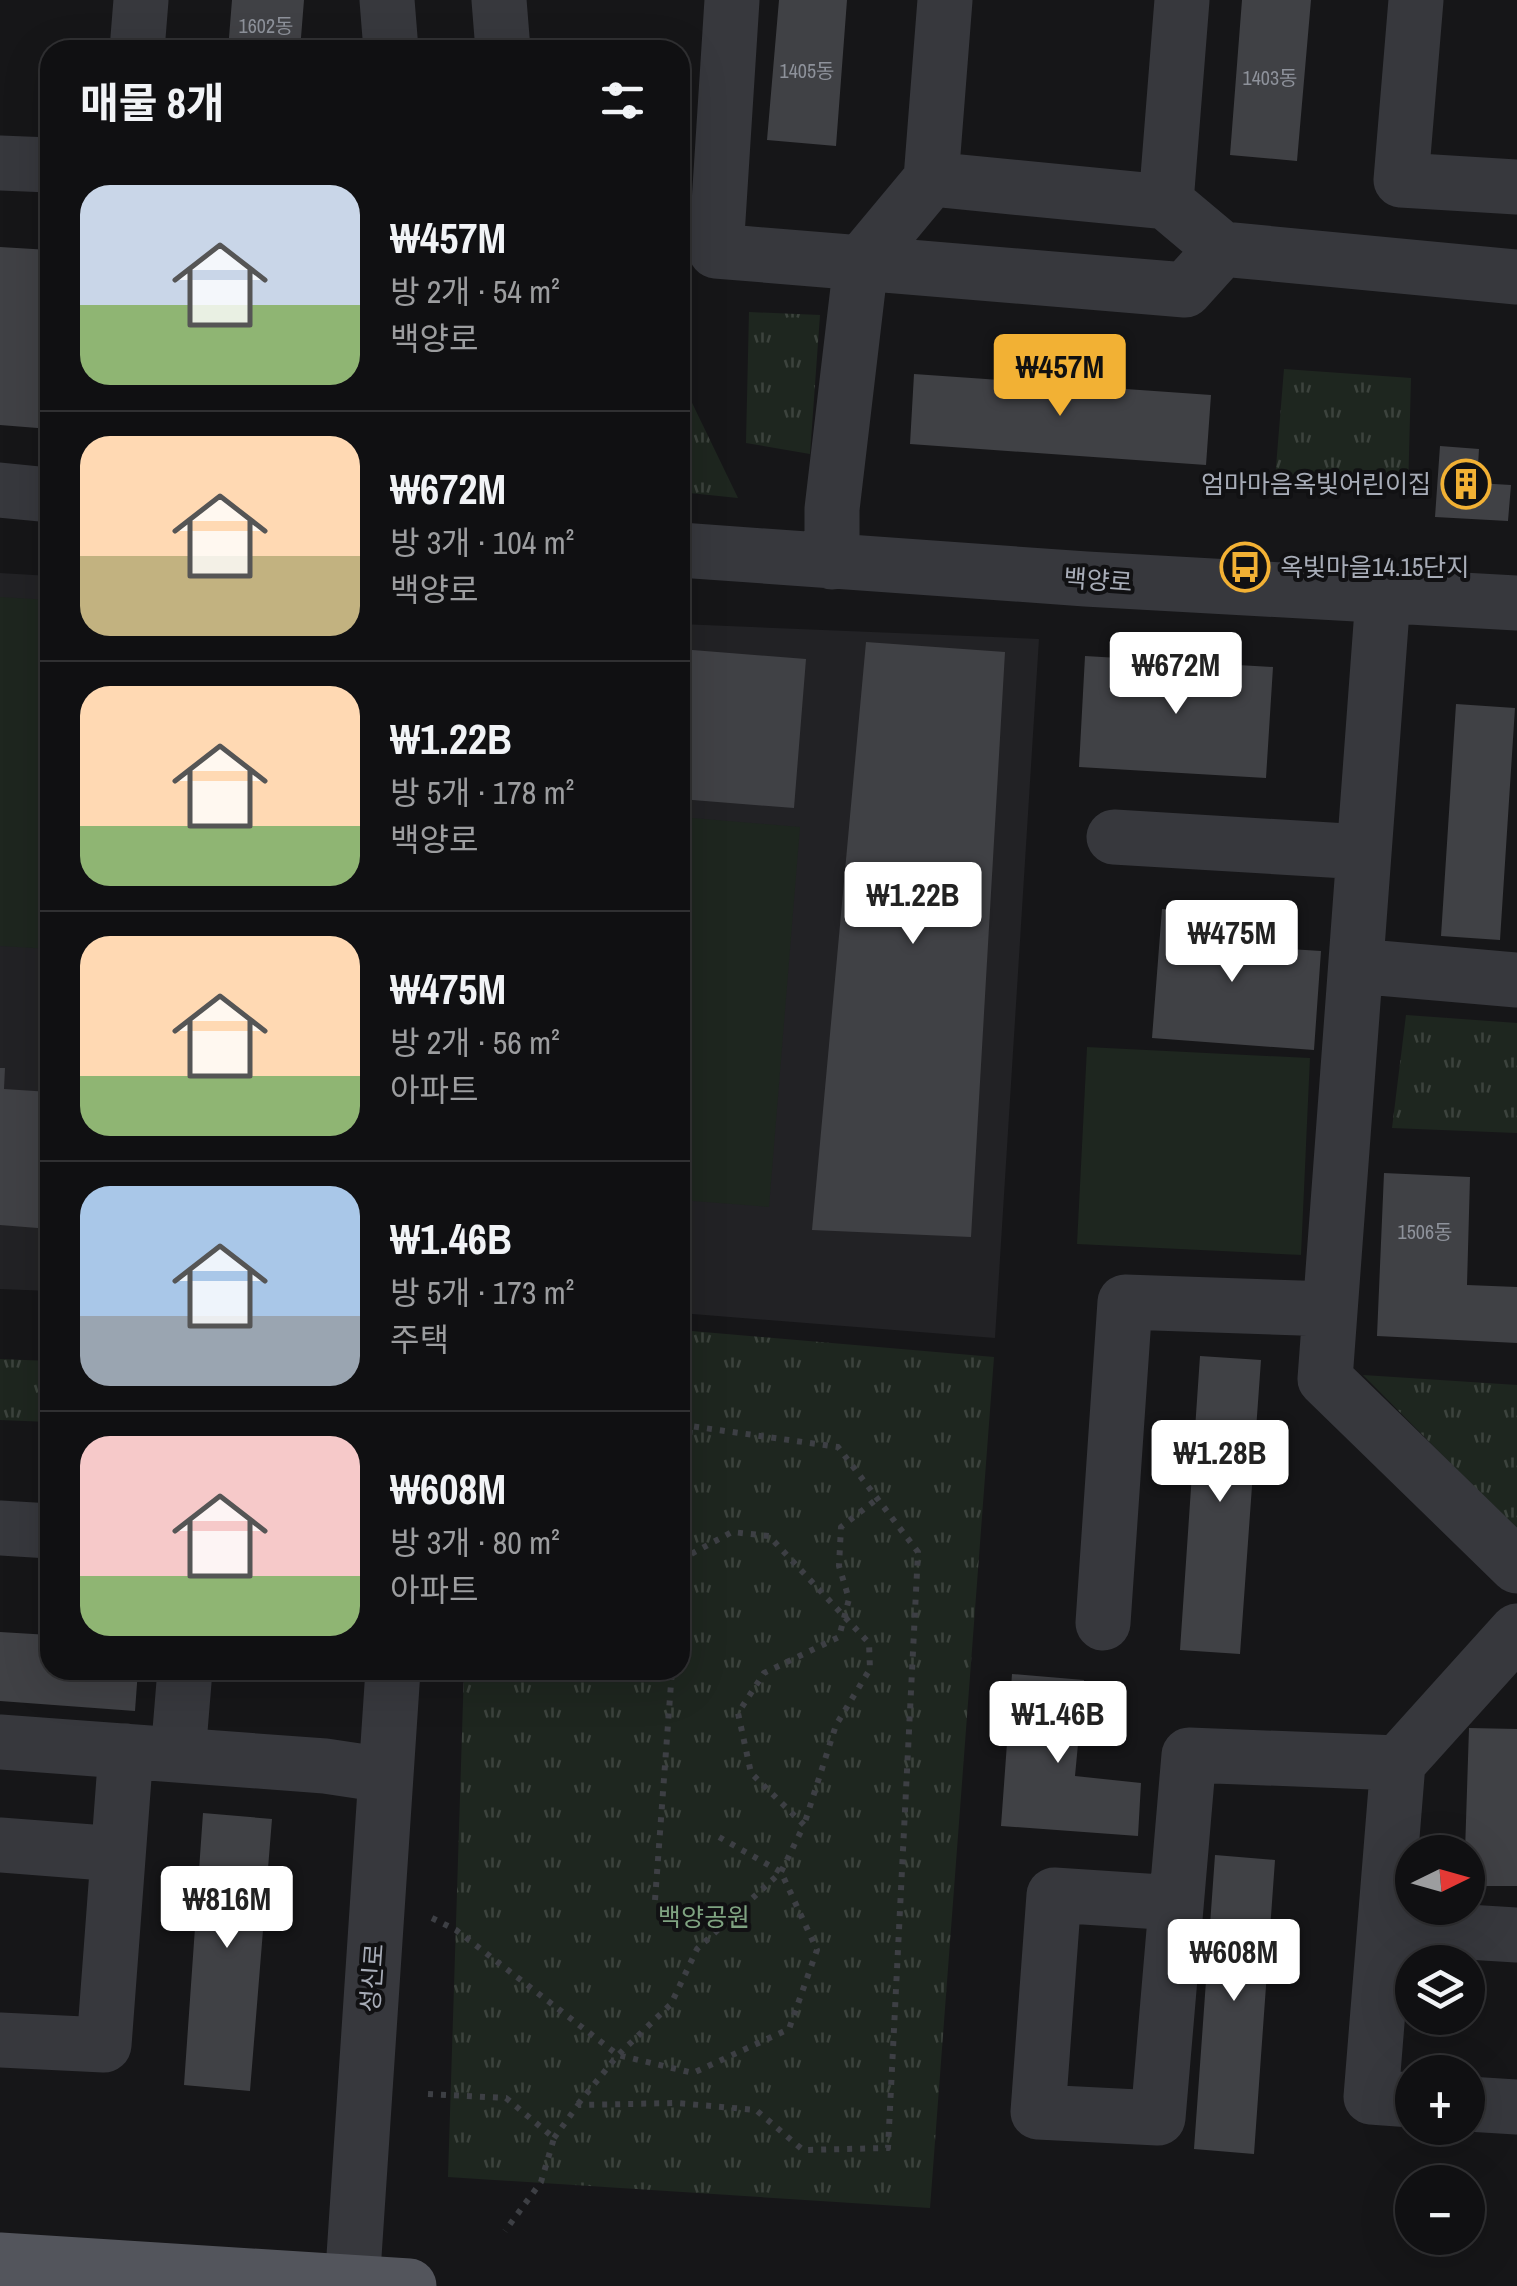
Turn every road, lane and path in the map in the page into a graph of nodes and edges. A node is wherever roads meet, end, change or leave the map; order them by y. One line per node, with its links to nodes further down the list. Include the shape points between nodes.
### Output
1 (141, 0): 8 (street)
2 (387, 0): 9 (street)
3 (499, 0): 10 (street)
4 (732, 0): 17 (street, via 716,251)
5 (945, 0): 13 (street)
6 (1182, 0): 15 (street)
7 (1416, 0): 14 (street, via 1401,180)
8 (138, 40)
9 (390, 40)
10 (502, 40)
11 (0, 163): 12 (street)
12 (40, 165)
13 (931, 179): 15 (street); 17 (street)
14 (1517, 187)
15 (1166, 202): 16 (street)
16 (1222, 249): 17 (street, via 1185,290); 18 (street)
17 (860, 263): 22 (street)
18 (1517, 277)
19 (0, 490): 20 (street)
20 (40, 494)
21 (690, 551): 22 (street, 백양로)
22 (832, 562): 23 (street, 백양로)
23 (1382, 596): 24 (street, 백양로); 26 (street)
24 (1517, 603)
25 (1114, 837): 26 (street)
26 (1364, 852): 27 (street)
27 (1356, 966): 28 (street); 29 (street)
28 (1517, 980)
29 (1330, 1310): 35 (street, via 1325,1379); 37 (street, via 1125,1302)
30 (690, 1426): 31 (path, via 838,1446)
31 (877, 1498): 36 (path, via 841,1528 839,1566 849,1599); 60 (path, via 918,1552 888,2148 802,2150 756,2110)
32 (0, 1528): 33 (street)
33 (40, 1530)
34 (690, 1554): 36 (path, via 732,1532 768,1536)
35 (1517, 1566)
36 (844, 1617): 46 (path, via 869,1642 870,1670 836,1726); 46 (path, via 839,1637 764,1673 738,1713 751,1773)
37 (1103, 1623)
38 (1517, 1631): 44 (street)
39 (182, 1680): 43 (street)
40 (392, 1680): 45 (street, 성신로)
41 (671, 1680): 51 (path)
42 (0, 1742): 43 (street)
43 (152, 1753): 45 (street); 49 (street)
44 (1398, 1762): 52 (street, via 1189,1754); 54 (street)
45 (385, 1775): 66 (street, 성신로)
46 (804, 1824): 50 (path)
47 (719, 1837): 50 (path)
48 (0, 1844): 49 (street)
49 (118, 1854): 56 (street, via 104,2046)
50 (781, 1872): 57 (path, via 697,1949 671,2004); 57 (path, via 817,1950 789,2028 693,2074)
51 (655, 1900)
52 (1176, 1904)
53 (432, 1918): 57 (path)
54 (1386, 1926): 55 (street); 59 (street, via 1371,2097)
55 (1517, 1935)
56 (0, 2040)
57 (618, 2055): 60 (path)
58 (428, 2094): 63 (path, via 506,2098)
59 (1395, 2099)
60 (578, 2105): 63 (path)
61 (1485, 2105): 62 (street)
62 (1517, 2107)
63 (554, 2138): 64 (path, via 541,2182)
64 (506, 2231)
65 (0, 2260): 66 (main road)
66 (352, 2284): 67 (main road)
67 (409, 2286)

